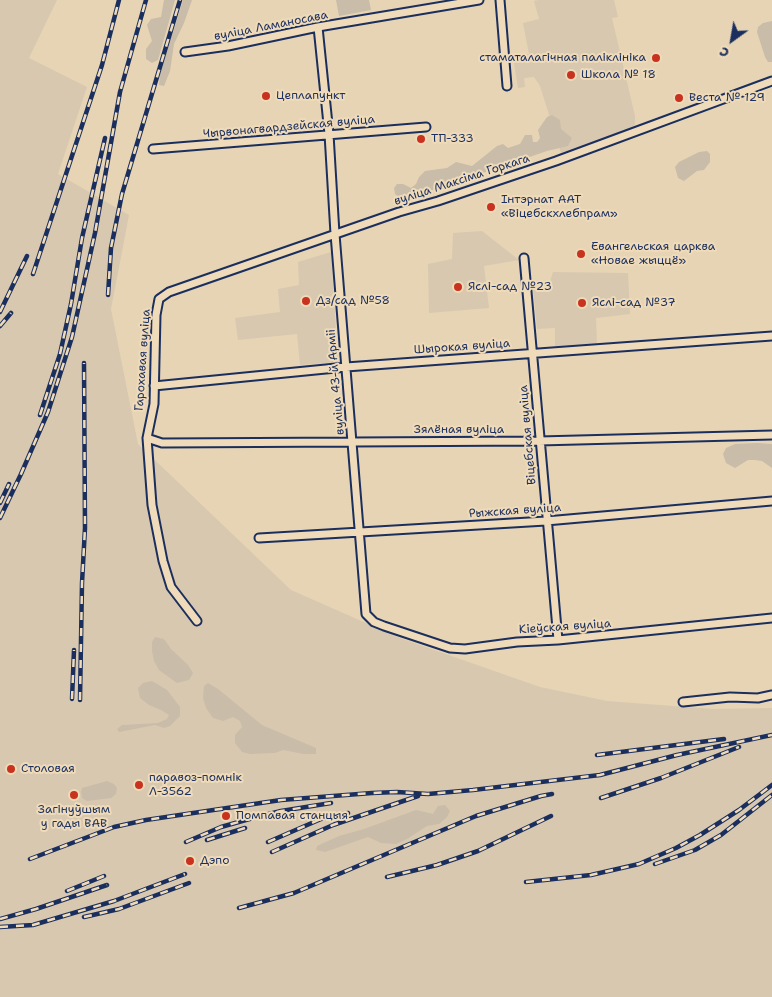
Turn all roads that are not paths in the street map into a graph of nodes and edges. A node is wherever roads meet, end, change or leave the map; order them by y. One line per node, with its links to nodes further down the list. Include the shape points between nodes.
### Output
1 (479, 0): 3 (street, вуліца Ламаносава)
2 (500, 0): 6 (street)
3 (318, 28): 4 (street, вуліца Ламаносава); 8 (street, вуліца 43-й Арміі)
4 (185, 52)
5 (772, 81): 10 (street, вуліца Максіма Горкага, via 563,159)
6 (507, 86)
7 (426, 127): 8 (street, Чырвонагвардзейская вуліца)
8 (329, 134): 9 (street, Чырвонагвардзейская вуліца); 10 (street, вуліца 43-й Арміі)
9 (153, 149)
10 (335, 234): 12 (street, вуліца Максіма Горкага, via 169,292); 15 (street, вуліца 43-й Арміі)
11 (524, 258): 14 (street, Віцебская вуліца)
12 (159, 299): 16 (street, Гарохавая вуліца)
13 (772, 336): 14 (street, Шырокая вуліца)
14 (532, 353): 15 (street, Шырокая вуліца); 19 (street, Віцебская вуліца)
15 (346, 367): 16 (street, Шырокая вуліца); 20 (street, вуліца 43-й Арміі)
16 (154, 386): 18 (street, Гарохавая вуліца, via 154,404)
17 (772, 436): 19 (street, Зялёная вуліца)
18 (146, 438): 20 (street, Зялёная вуліца, via 162,443); 27 (street, Гарохавая вуліца, via 152,505 163,561 171,587)
19 (539, 441): 20 (street, Зялёная вуліца); 22 (street, Віцебская вуліца)
20 (352, 442): 23 (street, вуліца 43-й Арміі)
21 (772, 501): 22 (street, Рыжская вуліца)
22 (546, 521): 23 (street, Рыжская вуліца); 28 (street, Віцебская вуліца)
23 (360, 532): 24 (street, Рыжская вуліца); 25 (street, вуліца 43-й Арміі)
24 (259, 538)
25 (366, 614): 28 (street, Кіеўская вуліца, via 374,622 450,648)
26 (772, 618): 28 (street, Кіеўская вуліца)
27 (197, 621)
28 (558, 640)
29 (772, 695): 30 (street)
30 (683, 702)

